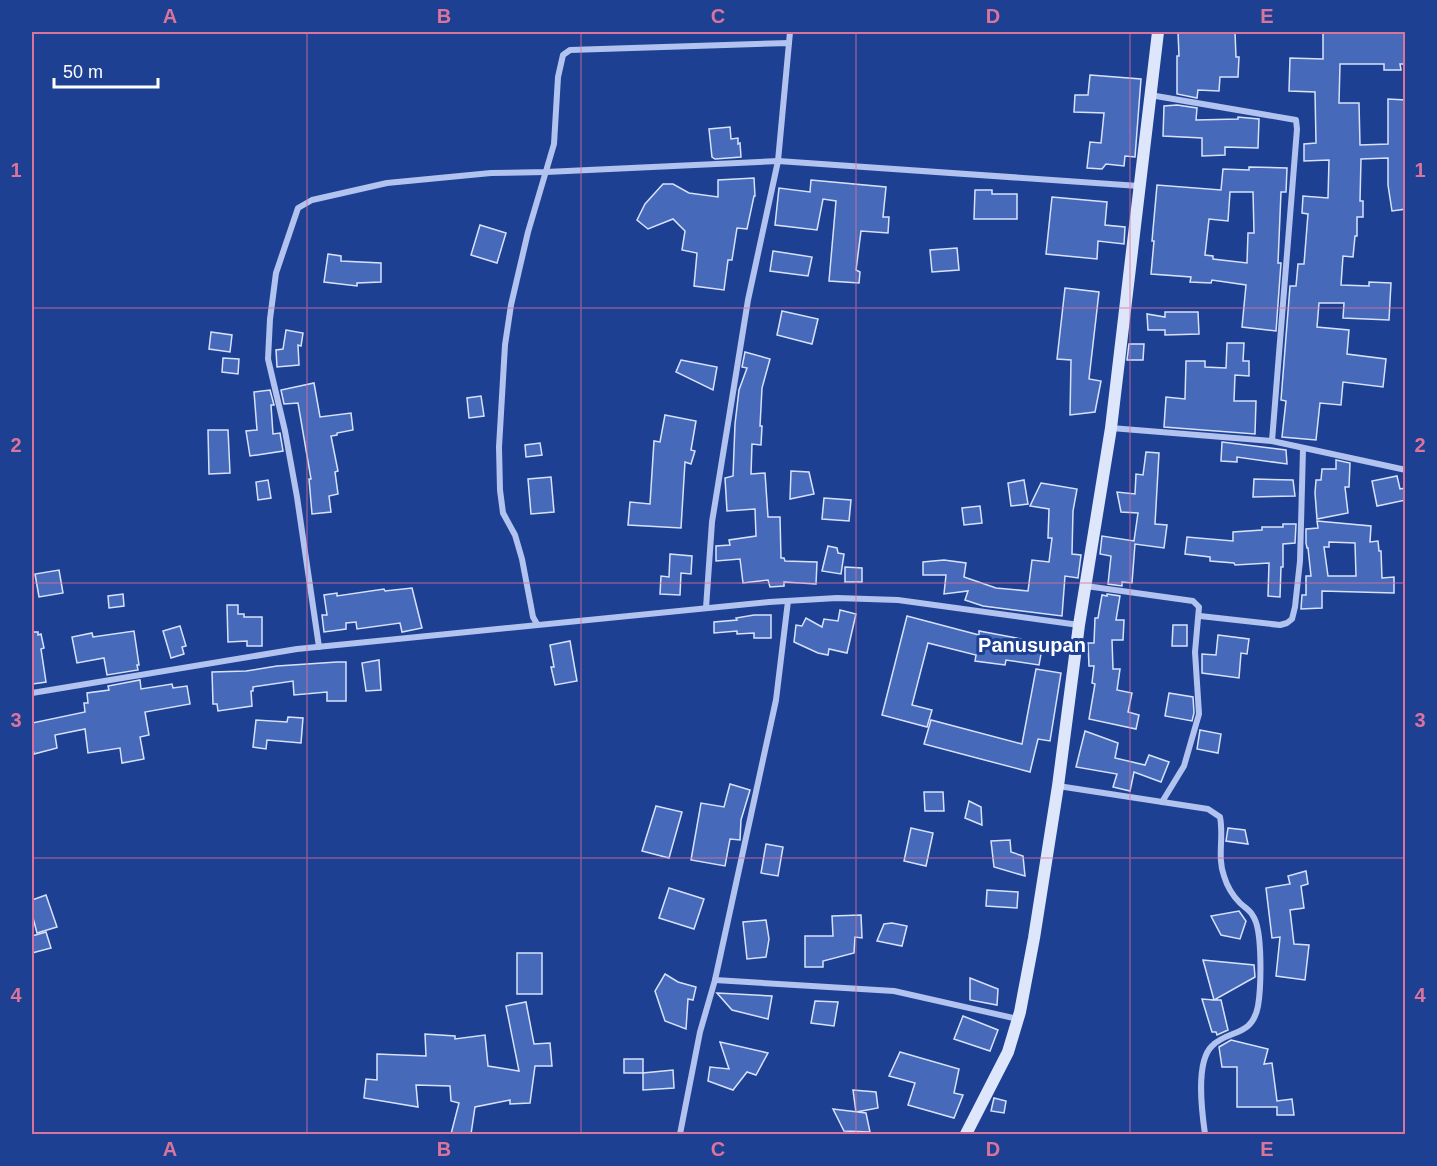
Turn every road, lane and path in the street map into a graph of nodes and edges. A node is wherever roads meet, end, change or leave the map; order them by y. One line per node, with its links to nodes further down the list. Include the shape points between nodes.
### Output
1 (790, 32): 3 (street)
2 (1158, 32): 4 (street)
3 (789, 43): 5 (street); 6 (street, via 570,50 563,55 558,77 554,144)
4 (1150, 95): 7 (street); 9 (street, via 1296,120)
5 (778, 161): 6 (street); 7 (street); 14 (street, via 748,300 714,511)
6 (546, 172): 16 (street, via 510,305 499,447 504,513 520,551); 18 (street, via 387,183 328,194 298,208 276,273 268,359 295,486)
7 (1139, 186): 8 (street)
8 (1111, 428): 9 (street); 12 (street)
9 (1272, 441): 10 (street)
10 (1303, 449): 11 (street); 15 (street, via 1300,561 1292,619 1280,625)
11 (1406, 470)
12 (1086, 585): 15 (street, via 1193,600); 17 (street)
13 (788, 601): 14 (street); 17 (street, via 898,600); 22 (street, via 776,700)
14 (706, 608): 16 (street)
15 (1200, 616): 21 (street, via 1195,652 1199,714 1184,766)
16 (537, 624): 18 (street)
17 (1079, 625): 20 (street)
18 (319, 647): 19 (street)
19 (32, 693)
20 (1058, 786): 21 (street); 23 (street)
21 (1162, 801): 26 (street, via 1208,808 1220,817 1222,873 1229,888 1256,918 1261,975 1257,1009 1247,1028 1212,1045 1207,1053 1201,1098)
22 (715, 980): 23 (street, via 894,991); 24 (street, via 700,1032)
23 (1018, 1019): 25 (street, via 998,1075)
24 (680, 1134)
25 (966, 1134)
26 (1205, 1134)

